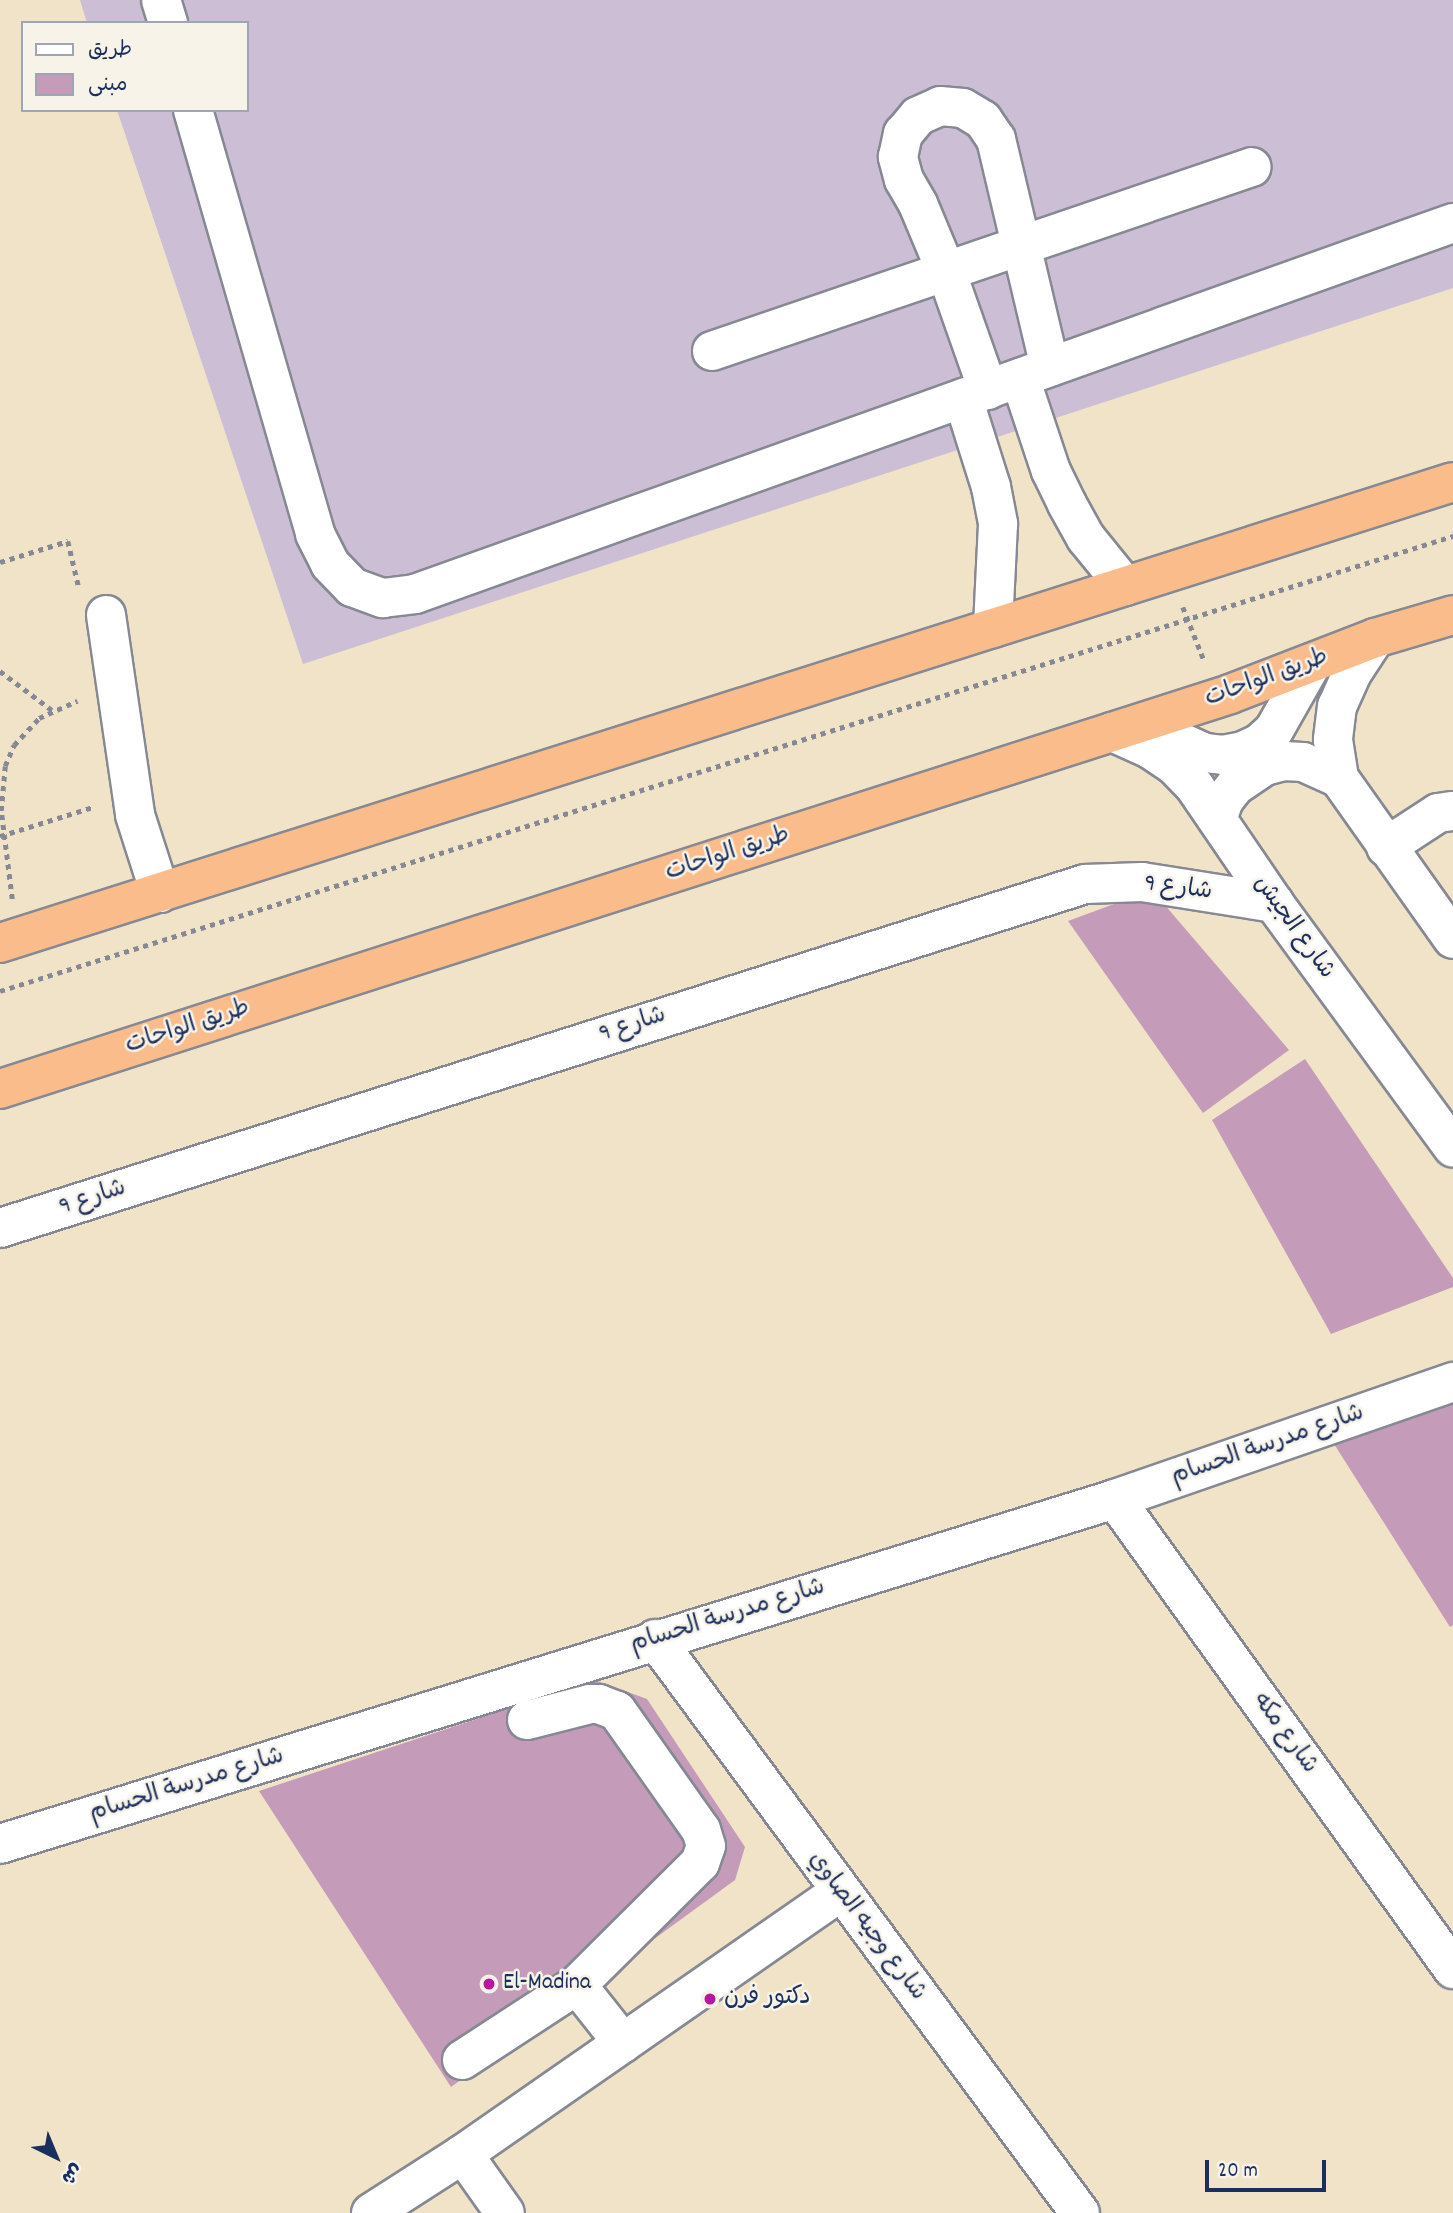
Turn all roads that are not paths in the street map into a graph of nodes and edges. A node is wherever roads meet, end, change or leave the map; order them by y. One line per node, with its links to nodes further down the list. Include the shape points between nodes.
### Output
1 (161, 0): 2 (street)
2 (167, 21)
3 (194, 112): 9 (street, via 315,534 330,564 352,587 383,598 415,594)
4 (1252, 167): 6 (street)
5 (1453, 223): 9 (street)
6 (1021, 245): 7 (street); 7 (street, via 996,139 983,120 963,108 940,106 918,116 903,134 898,157); 9 (street)
7 (946, 271): 8 (street); 9 (street)
8 (712, 351)
9 (1005, 383): 11 (street, via 1086,538); 14 (street, via 991,487 998,524)
10 (1453, 482): 11 (highway)
11 (1125, 586): 14 (highway)
12 (106, 615): 22 (street, via 135,815)
13 (1453, 615): 15 (highway, طريق الواحات)
14 (993, 628): 22 (highway)
15 (1375, 638): 16 (highway, طريق الواحات); 18 (street, via 1337,706 1333,740)
16 (1312, 663): 17 (highway, طريق الواحات); 17 (street, via 1275,730 1243,751 1205,753)
17 (1126, 727): 20 (street, شارع الجيش, via 1175,766); 26 (highway, طريق الواحات)
18 (1339, 778): 20 (street, via 1303,762 1265,766 1235,786); 21 (street)
19 (1453, 811): 21 (street, via 1438,813)
20 (1218, 817): 23 (street, شارع الجيش)
21 (1387, 846): 24 (street)
22 (160, 893): 25 (highway)
23 (1274, 903): 27 (street, شارع الجيش); 28 (street, شارع 9, via 1142,882 1085,884)
24 (1453, 939)
25 (8, 941)
26 (0, 1089)
27 (1453, 1148)
28 (0, 1228)
29 (1453, 1382): 30 (street, شارع مدرسة الحسام)
30 (1115, 1499): 31 (street, شارع مدرسة الحسام); 37 (street, شارع مكه)
31 (655, 1639): 32 (street, شارع مدرسة الحسام); 36 (street, شارع وجيه الصاوي)
32 (612, 1653): 33 (street); 35 (street, شارع مدرسة الحسام)
33 (608, 1706): 34 (street, via 590,1704); 38 (street, via 624,1718 701,1830 706,1846 700,1863)
34 (527, 1720)
35 (0, 1844)
36 (840, 1892): 39 (street); 44 (street, شارع وجيه الصاوي)
37 (1453, 1969)
38 (577, 1985): 39 (street); 40 (street)
39 (623, 2043): 41 (street)
40 (461, 2060)
41 (463, 2154): 42 (street); 43 (street)
42 (371, 2213)
43 (505, 2213)
44 (1080, 2213)

